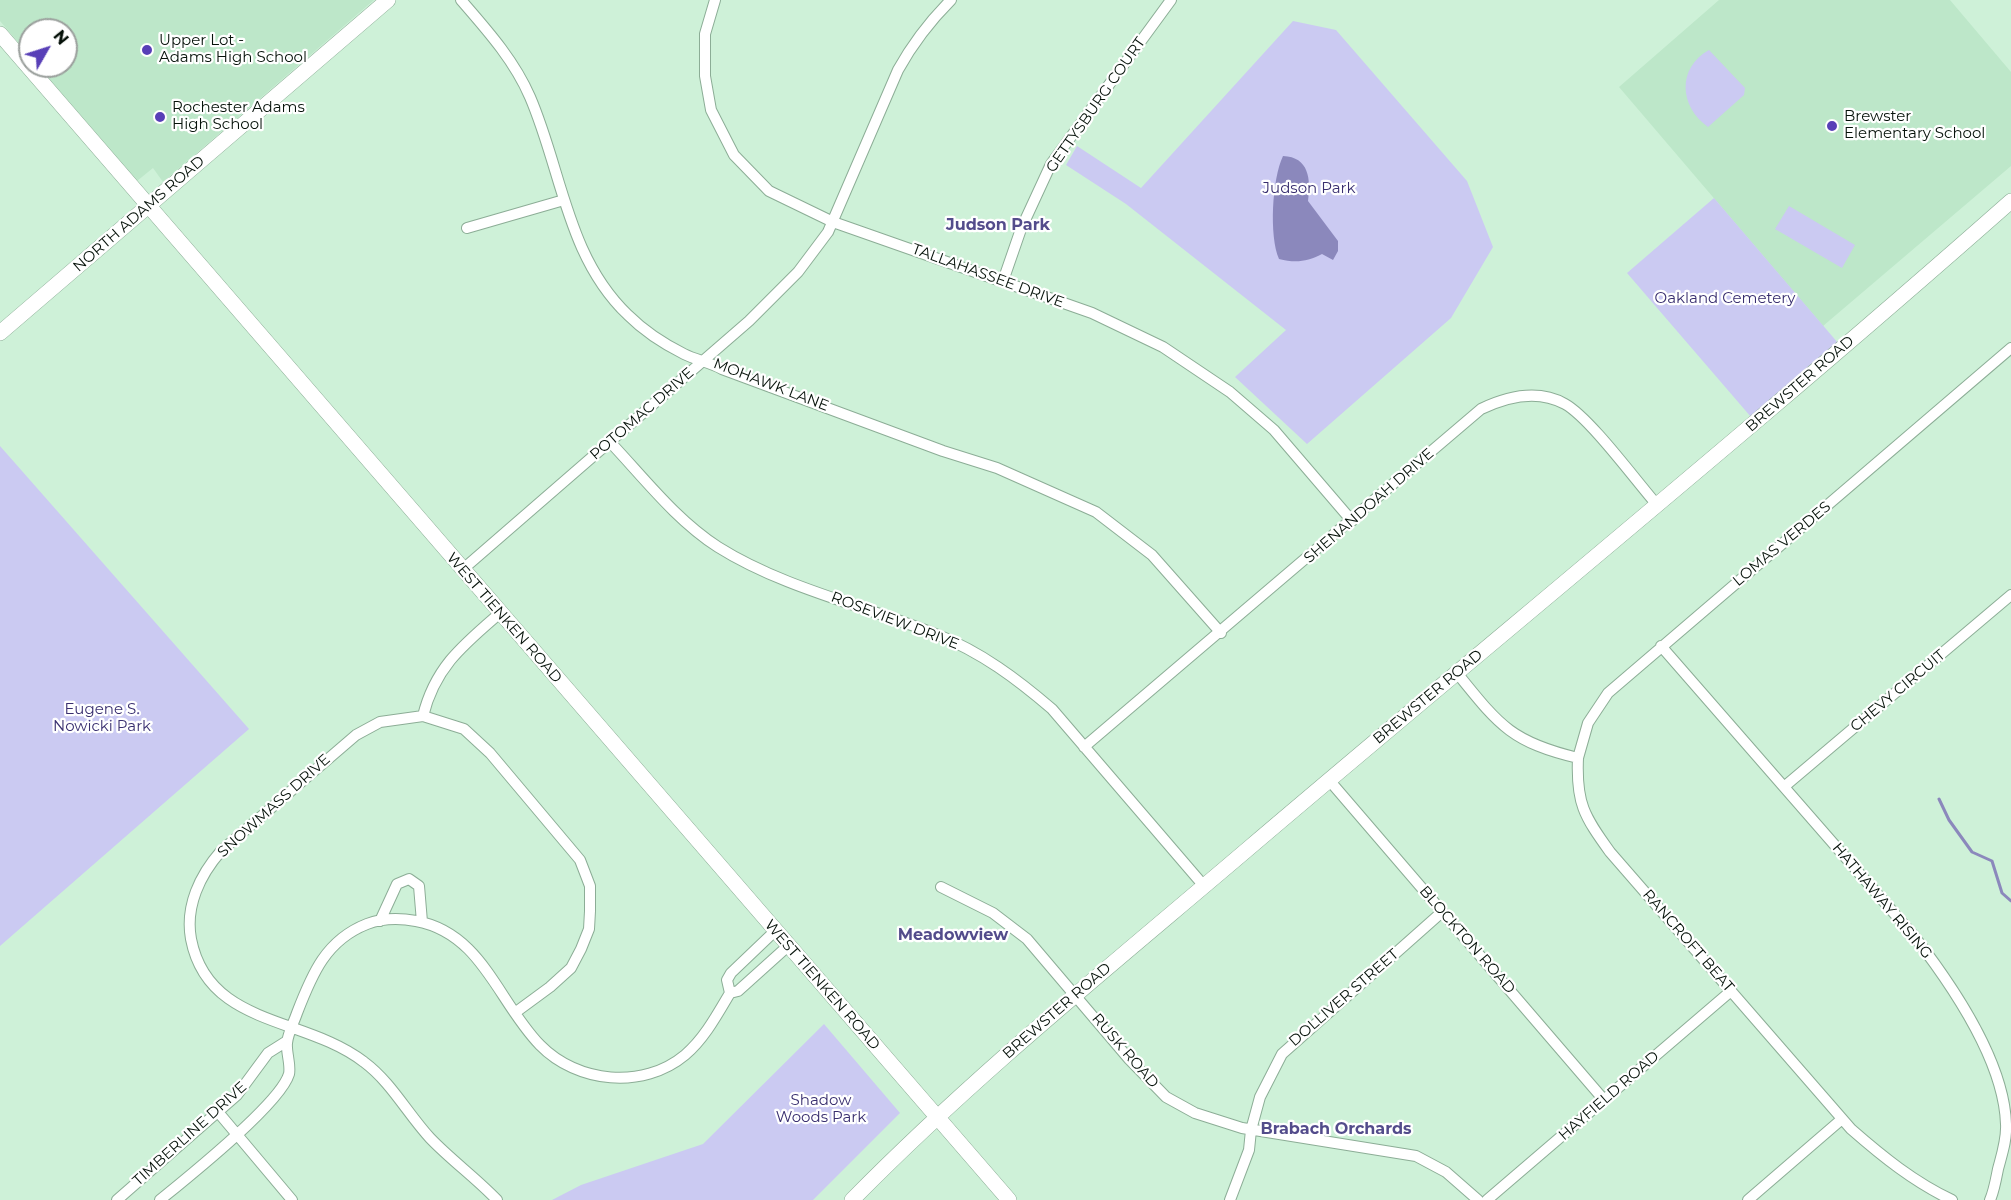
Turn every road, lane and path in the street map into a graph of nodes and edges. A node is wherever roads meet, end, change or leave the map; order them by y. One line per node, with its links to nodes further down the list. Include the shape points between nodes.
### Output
1 (388, 0): 8 (street, NORTH ADAMS ROAD)
2 (461, 0): 7 (street, MOHAWK LANE, via 517,72 540,123)
3 (715, 0): 10 (street, TALLAHASSEE DRIVE, via 705,34 705,75 720,133 734,155 769,191)
4 (951, 0): 10 (street, POTOMAC DRIVE, via 927,24 898,69)
5 (1171, 0): 12 (street, GETTYSBURG COURT, via 1051,164 1021,229)
6 (0, 34): 8 (street, WEST TIENKEN ROAD)
7 (564, 200): 11 (street); 15 (street, MOHAWK LANE, via 586,260 614,301 664,343 687,356)
8 (148, 206): 13 (street, NORTH ADAMS ROAD); 19 (street, WEST TIENKEN ROAD)
9 (2008, 208): 17 (street, BREWSTER ROAD)
10 (833, 222): 12 (street, TALLAHASSEE DRIVE); 15 (street, POTOMAC DRIVE, via 780,292)
11 (467, 228)
12 (1003, 281): 18 (street, TALLAHASSEE DRIVE, via 1129,328 1200,370 1274,430)
13 (0, 333)
14 (2011, 348): 23 (street, LOMAS VERDES)
15 (705, 359): 16 (street, POTOMAC DRIVE); 22 (street, MOHAWK LANE, via 722,369 997,468 1096,512 1152,555)
16 (610, 442): 19 (street, POTOMAC DRIVE); 26 (street, ROSEVIEW DRIVE, via 680,517 718,547 768,573 938,635 992,662 1052,709)
17 (1658, 506): 18 (street, SHENANDOAH DRIVE, via 1573,410 1550,399 1521,395 1481,410); 24 (street, BREWSTER ROAD)
18 (1352, 521): 22 (street, SHENANDOAH DRIVE)
19 (462, 570): 21 (street, WEST TIENKEN ROAD)
20 (2011, 595): 29 (street, CHEVY CIRCUIT)
21 (500, 613): 25 (street, via 444,665 434,681); 35 (street, WEST TIENKEN ROAD)
22 (1221, 633): 26 (street, SHENANDOAH DRIVE)
23 (1661, 646): 27 (street, LOMAS VERDES, via 1595,709 1582,737); 29 (street, HATHAWAY RISING)
24 (1457, 673): 27 (street, via 1512,733 1545,750); 28 (street, BREWSTER ROAD)
25 (423, 716): 40 (street, SNOWMASS DRIVE, via 464,729 479,741 580,860 590,886 589,928 571,968); 41 (street, SNOWMASS DRIVE, via 380,722 356,735 229,844 206,868 198,883 190,930 194,954 203,970 224,998 269,1020)
26 (1084, 747): 30 (street, ROSEVIEW DRIVE)
27 (1578, 758): 37 (street, RANCROFT BEAT, via 1577,788 1591,826)
28 (1329, 780): 30 (street, BREWSTER ROAD); 32 (street, BLOCKTON ROAD)
29 (1785, 786): 60 (street, HATHAWAY RISING, via 1914,936 1979,1036 2003,1100 2006,1124)
30 (1204, 886): 39 (street, BREWSTER ROAD)
31 (941, 887): 39 (street, RUSK ROAD, via 1011,925)
32 (1443, 912): 43 (street, BLOCKTON ROAD); 47 (street, DOLLIVER STREET, via 1282,1054 1260,1097)
33 (380, 921): 34 (street, TIMBERLINE DRIVE); 34 (street, via 397,884 409,879 419,886); 41 (street, TIMBERLINE DRIVE, via 347,933 327,950 315,969)
34 (422, 922): 40 (street, TIMBERLINE DRIVE, via 457,936)
35 (775, 931): 36 (street, WEST TIENKEN ROAD); 38 (street, TIMBERLINE DRIVE, via 731,973 727,980)
36 (788, 946): 38 (street, TIMBERLINE DRIVE, via 738,991); 45 (street, WEST TIENKEN ROAD)
37 (1731, 991): 43 (street, HAYFIELD ROAD); 46 (street, RANCROFT BEAT)
38 (730, 993): 40 (street, TIMBERLINE DRIVE, via 685,1055 668,1066 628,1078 596,1076 572,1068 540,1045)
39 (1077, 995): 45 (street, BREWSTER ROAD); 47 (street, RUSK ROAD, via 1166,1096 1205,1117)
40 (516, 1012)
41 (293, 1026): 42 (street, TIMBERLINE DRIVE); 52 (street, SNOWMASS DRIVE, via 347,1049 366,1062 430,1138)
42 (287, 1041): 44 (street, TIMBERLINE DRIVE, via 268,1053 253,1076); 48 (street, TIMBERLINE DRIVE, via 289,1074 257,1115)
43 (1604, 1100): 57 (street, HAYFIELD ROAD)
44 (218, 1112): 48 (street); 49 (street, TIMBERLINE DRIVE)
45 (936, 1117): 53 (street, BREWSTER ROAD); 54 (street, WEST TIENKEN ROAD)
46 (1842, 1119): 58 (street); 59 (street, RANCROFT BEAT, via 1889,1162)
47 (1251, 1130): 55 (street, DOLLIVER STREET, via 1246,1158); 56 (street, RUSK ROAD, via 1416,1156 1446,1172)
48 (236, 1134): 50 (street, TIMBERLINE DRIVE); 51 (street)
49 (117, 1200)
50 (160, 1200)
51 (292, 1200)
52 (497, 1200)
53 (852, 1200)
54 (1009, 1200)
55 (1230, 1200)
56 (1478, 1200)
57 (1487, 1200)
58 (1748, 1200)
59 (1952, 1200)
60 (1990, 1200)

